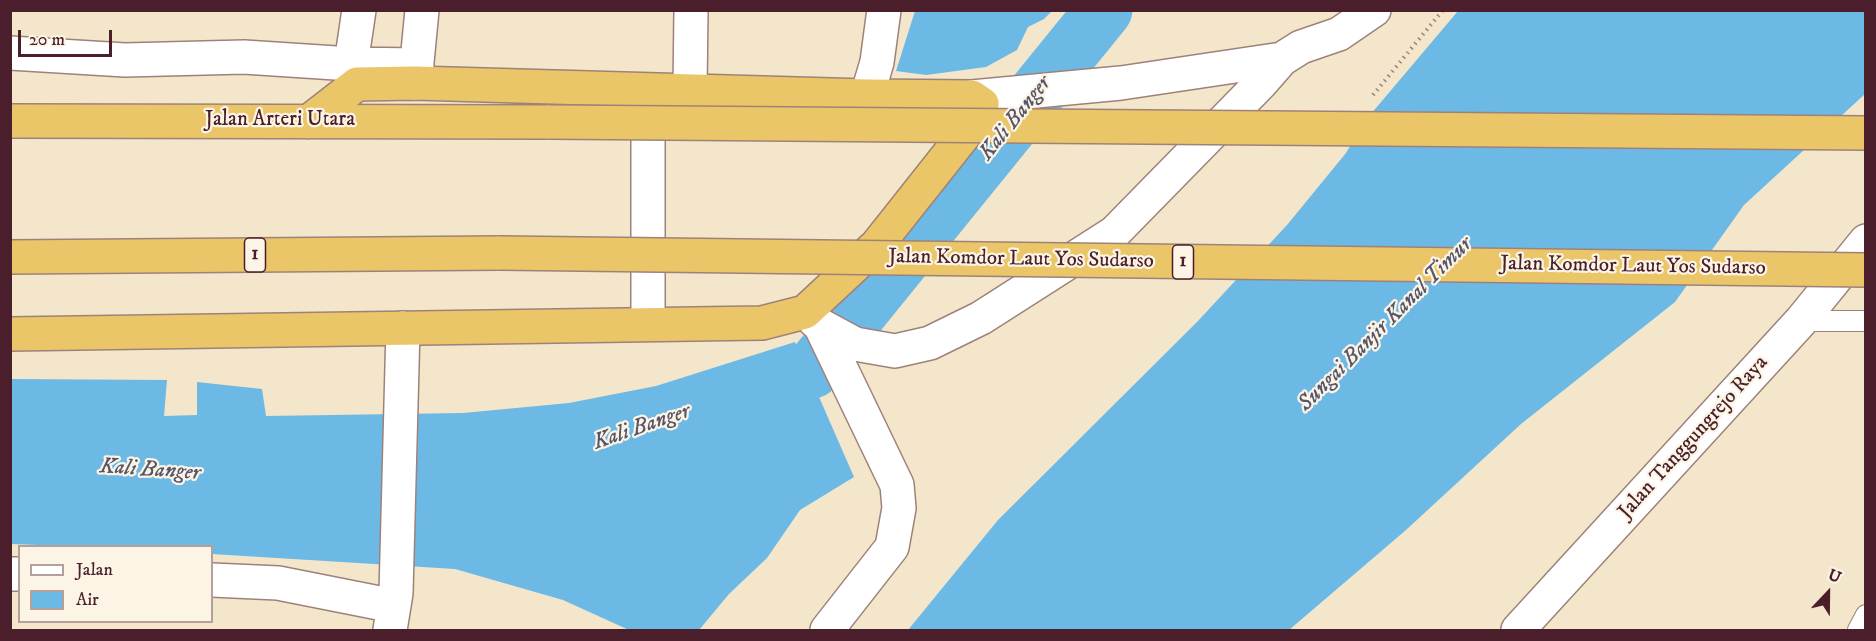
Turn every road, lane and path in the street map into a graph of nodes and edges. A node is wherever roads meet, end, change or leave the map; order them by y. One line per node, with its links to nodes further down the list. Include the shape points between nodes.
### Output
1 (360, 10): 9 (street)
2 (422, 10): 10 (street)
3 (691, 10): 12 (street)
4 (884, 10): 13 (street, via 877,62)
5 (1374, 10): 8 (street, via 1339,34 1301,47)
6 (1443, 10): 15 (path)
7 (10, 53): 9 (street, via 125,60 244,57)
8 (1282, 59): 14 (street, via 1121,83); 26 (street, via 1114,233 981,318 930,343 895,351)
9 (354, 74): 10 (highway); 17 (highway)
10 (416, 74): 11 (highway)
11 (648, 90): 12 (highway); 24 (street)
12 (690, 91): 13 (highway)
13 (867, 96): 14 (highway)
14 (972, 97): 26 (highway, via 982,104 980,115 877,245)
15 (1369, 98)
16 (10, 121): 17 (highway, Jalan Arteri Utara)
17 (308, 122): 18 (highway, Jalan Arteri Utara, bridge)
18 (1866, 133)
19 (1866, 241): 22 (street, Jalan Tanggungrejo Raya)
20 (10, 257): 21 (highway, Jalan Komdor Laut Yos Sudarso / 1, bridge, via 500,253)
21 (1866, 270)
22 (1801, 321): 23 (lane); 32 (street, Jalan Tanggungrejo Raya)
23 (1866, 321)
24 (648, 324): 25 (highway); 26 (highway, via 762,323)
25 (403, 328): 27 (highway); 29 (street)
26 (826, 328): 31 (street, via 897,485 899,508 892,547)
27 (10, 334)
28 (213, 580): 29 (street, via 278,583)
29 (394, 610)
30 (1866, 615): 33 (lane)
31 (827, 630)
32 (1518, 630)
33 (1857, 630)

